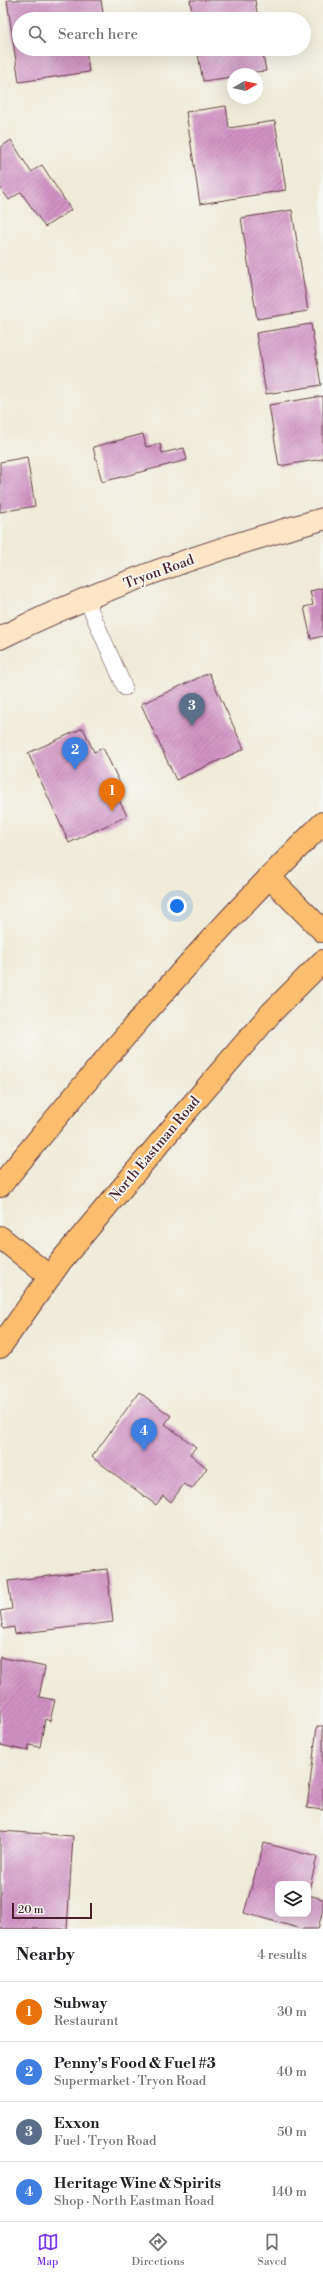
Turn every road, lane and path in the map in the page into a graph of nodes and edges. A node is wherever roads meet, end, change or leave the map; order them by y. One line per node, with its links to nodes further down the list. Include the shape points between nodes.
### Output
1 (323, 520): 2 (street, Tryon Road, via 205,555)
2 (86, 599): 3 (street, Tryon Road); 4 (lane)
3 (0, 638)
4 (125, 688)
5 (323, 823): 6 (main road)
6 (268, 877): 7 (main road); 9 (main road, via 161,993)
7 (323, 931)
8 (323, 960): 11 (main road, North Eastman Road, via 260,1025)
9 (0, 1186)
10 (0, 1236): 11 (main road)
11 (50, 1277): 12 (main road, North Eastman Road)
12 (0, 1347)

